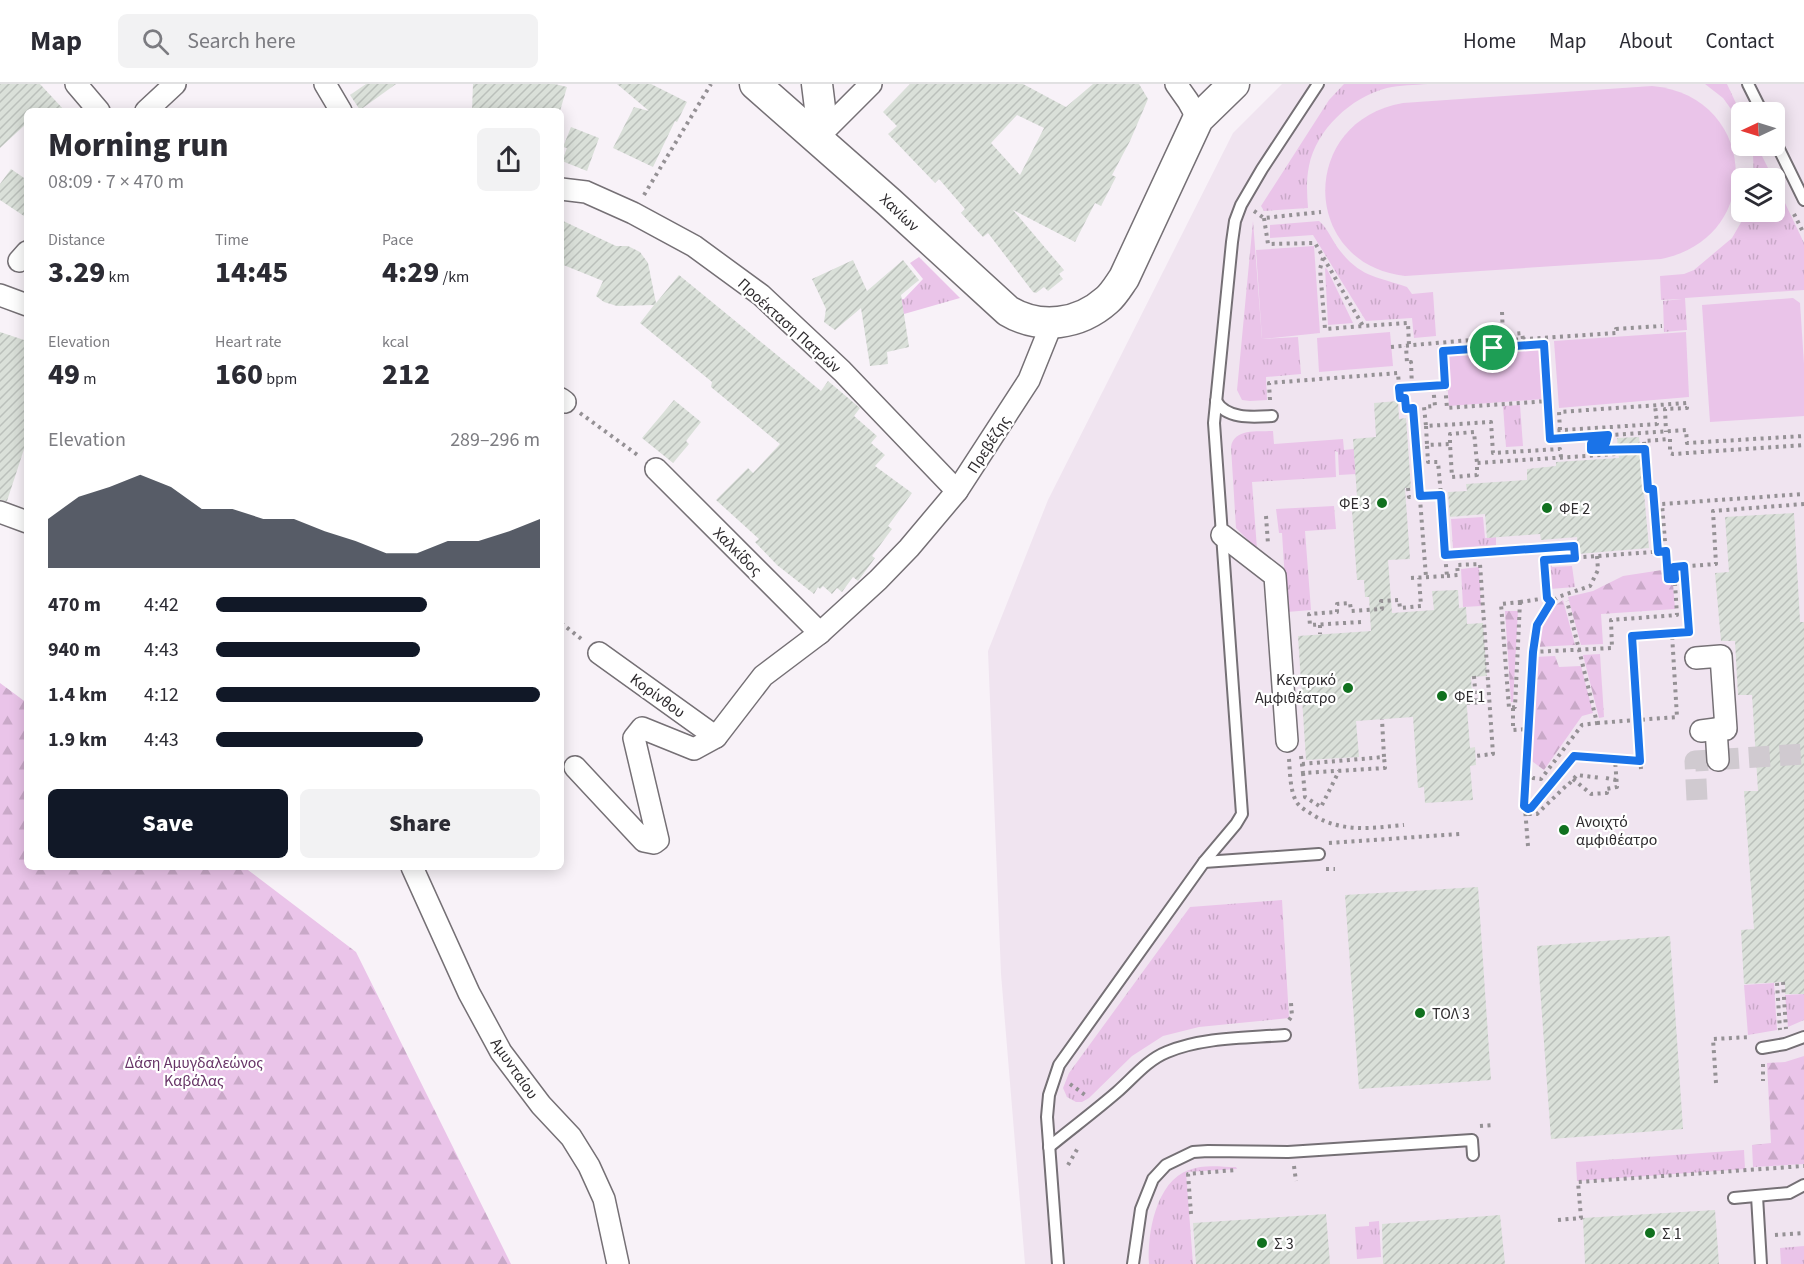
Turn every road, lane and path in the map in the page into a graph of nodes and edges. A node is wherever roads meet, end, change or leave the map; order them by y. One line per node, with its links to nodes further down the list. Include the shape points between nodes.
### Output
1 (76, 84): 13 (street)
2 (175, 84): 14 (street)
3 (325, 84): 15 (street)
4 (711, 84): 23 (path)
5 (755, 84): 16 (street, Χανίων)
6 (817, 84): 16 (street, via 821,116)
7 (872, 84): 16 (street)
8 (1176, 84): 11 (street, via 1188,101)
9 (1318, 84): 43 (lane, via 1238,212)
10 (1748, 84): 12 (lane)
11 (1215, 98): 30 (street, via 1124,278 1108,299 1090,312)
12 (1757, 102)
13 (96, 108)
14 (149, 108)
15 (339, 108)
16 (817, 138): 30 (street, Χανίων, via 1008,311 1023,320)
17 (1782, 156): 19 (lane)
18 (564, 189): 23 (street, Προέκταση Πατρών, via 586,192)
19 (1804, 200)
20 (1257, 203): 21 (path)
21 (1254, 211): 24 (path); 25 (path)
22 (1321, 212): 25 (path)
23 (633, 213): 63 (street, Προέκταση Πατρών, via 694,246 760,295 842,371)
24 (1251, 218)
25 (1264, 218): 26 (path, via 1268,244 1312,242)
26 (1323, 258): 31 (path); 31 (path, via 1320,269 1325,329)
27 (0, 295): 28 (street)
28 (24, 303)
29 (1502, 312): 33 (path)
30 (1052, 323): 63 (street, Πρεβέζης, via 1029,380)
31 (1363, 326): 36 (path, via 1408,323)
32 (1662, 326): 35 (path)
33 (1503, 335): 34 (path); 35 (path, via 1522,333)
34 (1482, 339): 35 (path); 36 (path)
35 (1523, 339)
36 (1407, 345): 37 (path); 41 (path)
37 (1391, 346)
38 (1445, 385): 39 (path); 44 (path, via 1447,408); 44 (path, via 1443,351 1544,344)
39 (1433, 386): 41 (path); 48 (path, via 1435,406 1424,407)
40 (1399, 388): 41 (path); 45 (path, via 1398,373 1269,383); 66 (path, via 1406,409 1413,408)
41 (1412, 388)
42 (564, 401): 61 (path)
43 (1216, 401): 47 (lane, via 1224,410 1241,416); 74 (lane)
44 (1548, 401): 50 (path)
45 (1270, 403)
46 (1655, 405): 49 (path, via 1656,423); 49 (path, via 1559,412); 51 (path, via 1687,403 1687,408 1665,410)
47 (1272, 416)
48 (1426, 426): 55 (path); 59 (path, via 1491,422 1493,453 1560,449)
49 (1560, 430): 50 (path)
50 (1550, 431): 52 (path, via 1550,439)
51 (1666, 432): 52 (path); 53 (path, via 1686,430 1687,443)
52 (1608, 435): 58 (path, via 1606,443 1591,444 1591,450)
53 (1804, 436)
54 (1450, 444): 55 (path); 60 (path, via 1450,434 1474,432); 60 (path, via 1452,477 1477,475)
55 (1427, 445): 65 (path, via 1428,462 1438,462)
56 (1804, 445): 57 (path, via 1673,454 1670,439 1644,441)
57 (1645, 449): 58 (path); 67 (path, via 1648,489 1653,489)
58 (1615, 451): 59 (path, via 1616,454)
59 (1561, 458): 60 (path)
60 (1477, 463)
61 (656, 468): 93 (street, Χαλκίδος)
62 (1408, 488): 66 (path, via 1407,497)
63 (957, 491): 93 (street, Πρεβέζης, via 909,548)
64 (1804, 494): 68 (path)
65 (1441, 495): 66 (path); 77 (path)
66 (1420, 496): 82 (path)
67 (1654, 504): 68 (path); 76 (path)
68 (1662, 504): 75 (path)
69 (1804, 504): 80 (path, via 1713,511 1716,564)
70 (0, 512): 72 (street)
71 (1266, 516): 73 (path)
72 (24, 521)
73 (1267, 533)
74 (1222, 535): 112 (street, via 1275,576); 132 (lane, via 1242,814)
75 (1666, 551): 76 (path); 85 (path, via 1668,579)
76 (1658, 552): 78 (path)
77 (1445, 555): 79 (path, via 1576,546); 81 (path)
78 (1597, 556): 79 (path); 89 (path, via 1598,570 1590,586 1561,594)
79 (1575, 558): 86 (path, via 1544,560)
80 (1684, 566): 85 (path, via 1674,567); 95 (path, via 1689,632)
81 (1447, 576): 82 (path); 103 (path, via 1458,575 1457,565 1480,564)
82 (1426, 577): 84 (path)
83 (1411, 578): 84 (path)
84 (1419, 578): 92 (path, via 1421,606 1400,608 1399,600 1381,601 1382,609 1351,611 1350,603 1337,604 1337,612 1309,614 1310,625)
85 (1675, 579): 96 (path, via 1677,615 1611,620 1612,648)
86 (1547, 598): 88 (path); 89 (path)
87 (1567, 601): 96 (path)
88 (1520, 602): 106 (path); 106 (path, via 1501,604 1509,708)
89 (1551, 602): 98 (path, via 1537,625)
90 (1361, 622): 92 (path)
91 (564, 625): 99 (path)
92 (1320, 625): 94 (path)
93 (820, 633): 111 (street, Πρεβέζης, via 763,676)
94 (1320, 634)
95 (1672, 634): 97 (path); 108 (path, via 1632,636)
96 (1579, 650): 98 (path); 109 (path)
97 (1673, 650)
98 (1533, 652): 110 (path)
99 (599, 653): 111 (street, Κορίνθου)
100 (1696, 658): 116 (street, via 1721,656 1725,729 1708,730)
101 (1474, 676): 105 (path)
102 (1674, 677): 108 (path, via 1677,717)
103 (1490, 702): 105 (path); 113 (path, via 1493,754)
104 (1467, 703): 105 (path)
105 (1476, 703)
106 (1513, 708): 110 (path, via 1513,730)
107 (1382, 719): 114 (path)
108 (1638, 720): 109 (path); 117 (path)
109 (1597, 723): 121 (path, via 1582,725 1543,778 1535,779)
110 (1528, 729): 121 (path)
111 (716, 736): 118 (street, via 694,749 642,728 634,738 658,834 654,843 644,841)
112 (1287, 741): 127 (path, via 1293,794 1296,802)
113 (1476, 756)
114 (1384, 757): 120 (path, via 1385,768); 122 (path, via 1302,764)
115 (1615, 759): 117 (path); 124 (path); 126 (path, via 1574,756 1531,808)
116 (1718, 760)
117 (1640, 761): 119 (path)
118 (575, 767)
119 (1641, 770)
120 (1339, 771): 122 (path); 125 (path, via 1321,807)
121 (1527, 771): 126 (path)
122 (1303, 773): 125 (path, via 1305,797)
123 (1573, 779): 124 (path, via 1577,775); 124 (path, via 1591,794 1617,788); 126 (path, via 1537,814 1529,814)
124 (1616, 780)
125 (1315, 803): 127 (path)
126 (1525, 808): 130 (path)
127 (1310, 813): 128 (path, via 1348,828)
128 (1404, 825)
129 (1460, 834): 131 (path)
130 (1528, 846)
131 (1322, 849): 132 (lane)
132 (1204, 862): 148 (lane, via 1059,1065 1049,1095)
133 (1335, 868): 134 (path)
134 (1324, 869)
135 (413, 870): 162 (street, Αμυνταίου, via 469,993 501,1052 571,1137 589,1166 604,1198)
136 (1777, 982): 141 (path)
137 (1783, 982): 140 (path)
138 (1291, 1003): 139 (path, via 1292,1016)
139 (1287, 1021)
140 (1786, 1029)
141 (1780, 1031)
142 (1285, 1035): 148 (lane, via 1206,1042 1165,1053)
143 (1804, 1037): 144 (lane)
144 (1762, 1048)
145 (1064, 1080): 146 (path)
146 (1090, 1099)
147 (1082, 1144): 152 (path)
148 (1048, 1147): 163 (lane)
149 (1473, 1155): 164 (lane, via 1472,1140 1288,1152 1193,1152 1166,1165 1153,1179 1141,1209)
150 (1292, 1166): 154 (path)
151 (1804, 1166): 159 (path, via 1578,1182 1581,1218)
152 (1067, 1168)
153 (1246, 1169): 158 (path, via 1188,1174)
154 (1296, 1180)
155 (1804, 1185): 156 (lane, via 1791,1193)
156 (1757, 1196): 157 (lane); 165 (lane)
157 (1734, 1197)
158 (1191, 1214)
159 (1558, 1220)
160 (1804, 1233): 161 (path)
161 (1773, 1235)
162 (618, 1264)
163 (1058, 1264)
164 (1133, 1264)
165 (1761, 1264)

